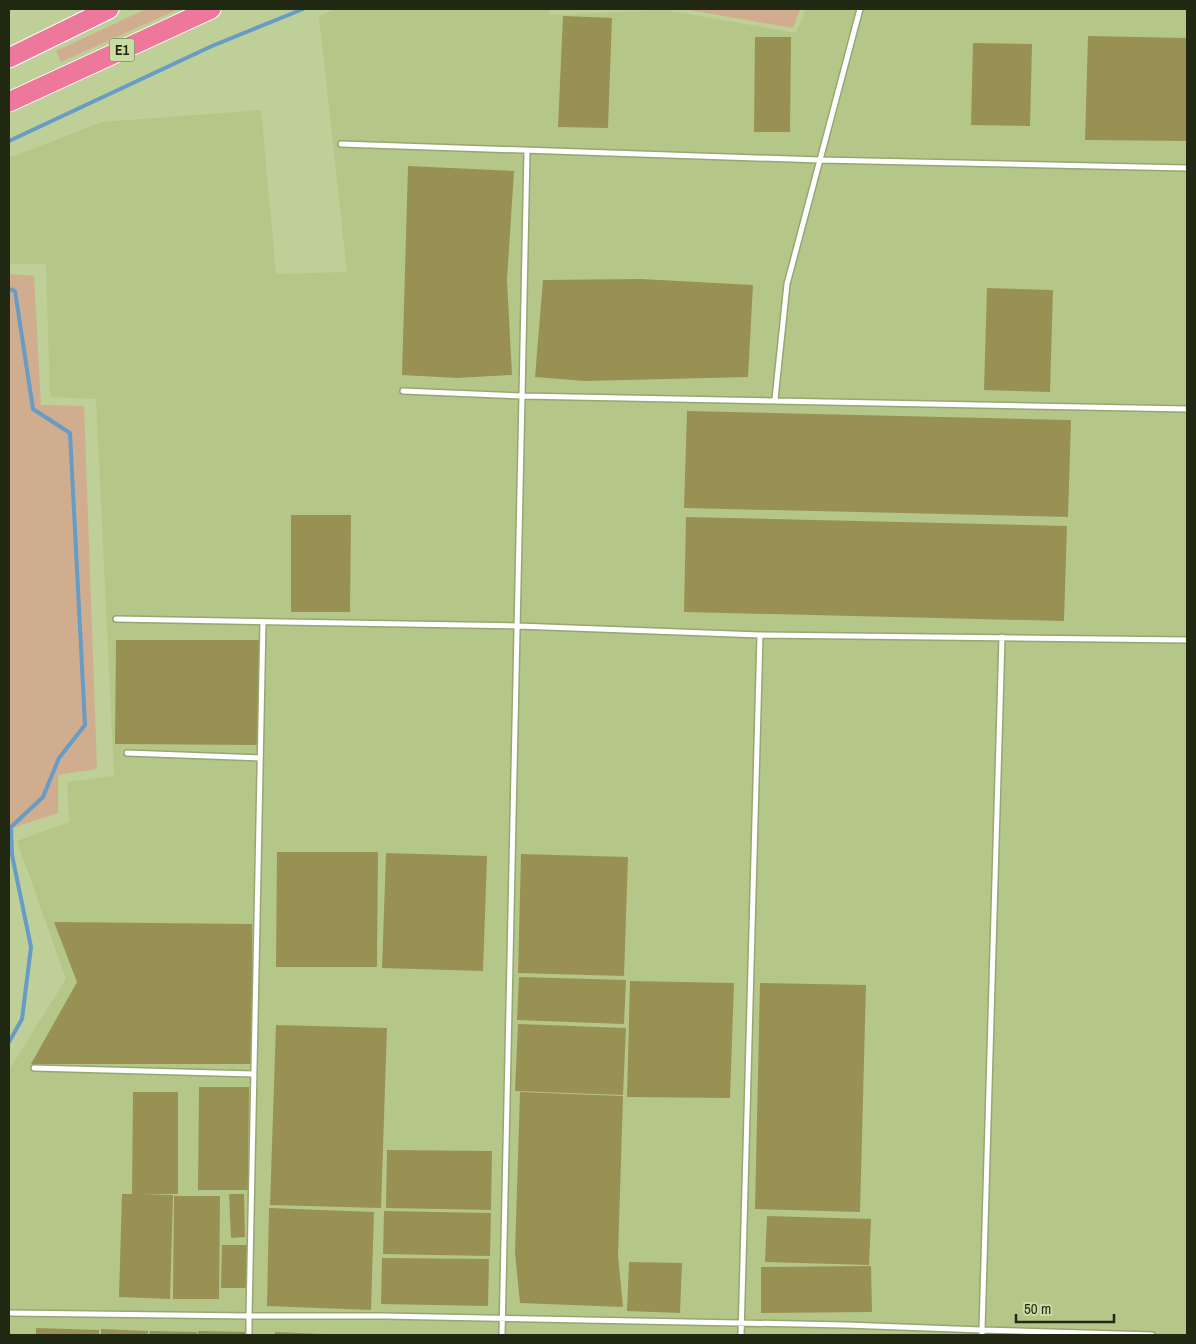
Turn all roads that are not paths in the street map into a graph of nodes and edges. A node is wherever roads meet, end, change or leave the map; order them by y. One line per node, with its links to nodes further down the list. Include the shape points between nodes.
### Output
1 (109, 9): 4 (highway)
2 (211, 9): 5 (highway, E1)
3 (860, 9): 8 (lane)
4 (9, 58)
5 (9, 102)
6 (341, 144): 7 (lane)
7 (528, 150): 8 (lane); 11 (lane)
8 (820, 160): 9 (lane); 12 (lane, via 787,284)
9 (1187, 168)
10 (404, 391): 11 (lane)
11 (522, 396): 12 (lane); 16 (lane)
12 (775, 399): 13 (lane)
13 (1187, 409)
14 (116, 619): 15 (lane)
15 (263, 622): 16 (lane); 21 (lane)
16 (518, 626): 17 (lane); 26 (lane)
17 (760, 635): 18 (lane); 27 (lane)
18 (1002, 637): 19 (lane); 28 (lane)
19 (1187, 640)
20 (127, 753): 21 (lane)
21 (260, 758): 23 (lane)
22 (34, 1068): 23 (lane)
23 (254, 1074): 25 (lane)
24 (9, 1313): 25 (lane)
25 (249, 1316): 26 (lane); 29 (lane)
26 (503, 1319): 27 (lane); 30 (lane)
27 (741, 1324): 28 (lane, via 846,1325); 31 (lane)
28 (982, 1333): 32 (lane)
29 (249, 1335)
30 (502, 1335)
31 (740, 1335)
32 (1152, 1335)

